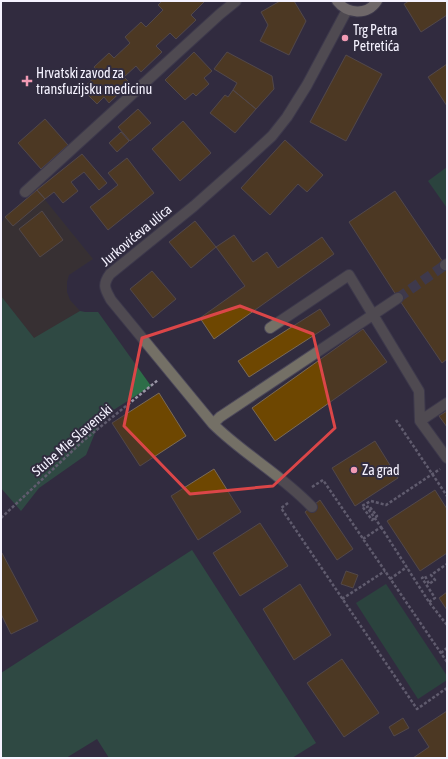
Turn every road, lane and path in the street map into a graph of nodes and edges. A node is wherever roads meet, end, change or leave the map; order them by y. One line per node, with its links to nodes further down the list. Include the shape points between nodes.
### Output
1 (236, 1): 5 (street)
2 (337, 1): 4 (main road)
3 (377, 2): 4 (main road, via 361,12)
4 (348, 10): 13 (street, Jurkovićeva ulica, via 307,85 272,136 106,280 104,287 111,300)
5 (25, 192)
6 (398, 298): 7 (street)
7 (373, 315): 8 (street, via 348,275); 12 (street, via 419,391); 13 (street)
8 (270, 328)
9 (159, 380): 19 (path, Stube Mie Slavenski, via 83,441)
10 (447, 403): 12 (street)
11 (396, 420): 15 (path)
12 (420, 421): 14 (street)
13 (213, 424): 16 (street, Jurkovićeva ulica)
14 (447, 458)
15 (432, 474): 17 (path); 20 (path, via 386,505 371,501 362,506 372,520 377,516 369,506 367,507 374,517 378,522)
16 (300, 495): 18 (street, Jurkovićeva ulica); 21 (path, via 323,480); 26 (path, via 281,508)
17 (447, 496)
18 (312, 507)
19 (1, 518)
20 (381, 527): 21 (path); 23 (path)
21 (363, 539): 24 (path)
22 (447, 564): 27 (path, via 431,575 435,580 429,584 425,576 422,578 434,598)
23 (407, 567): 25 (path); 27 (path)
24 (385, 572): 25 (path); 26 (path)
25 (390, 579): 30 (path)
26 (342, 599): 32 (path, via 417,709)
27 (429, 602): 28 (path)
28 (447, 625)
29 (447, 648): 30 (path)
30 (441, 653): 31 (path)
31 (447, 662)
32 (447, 688)

